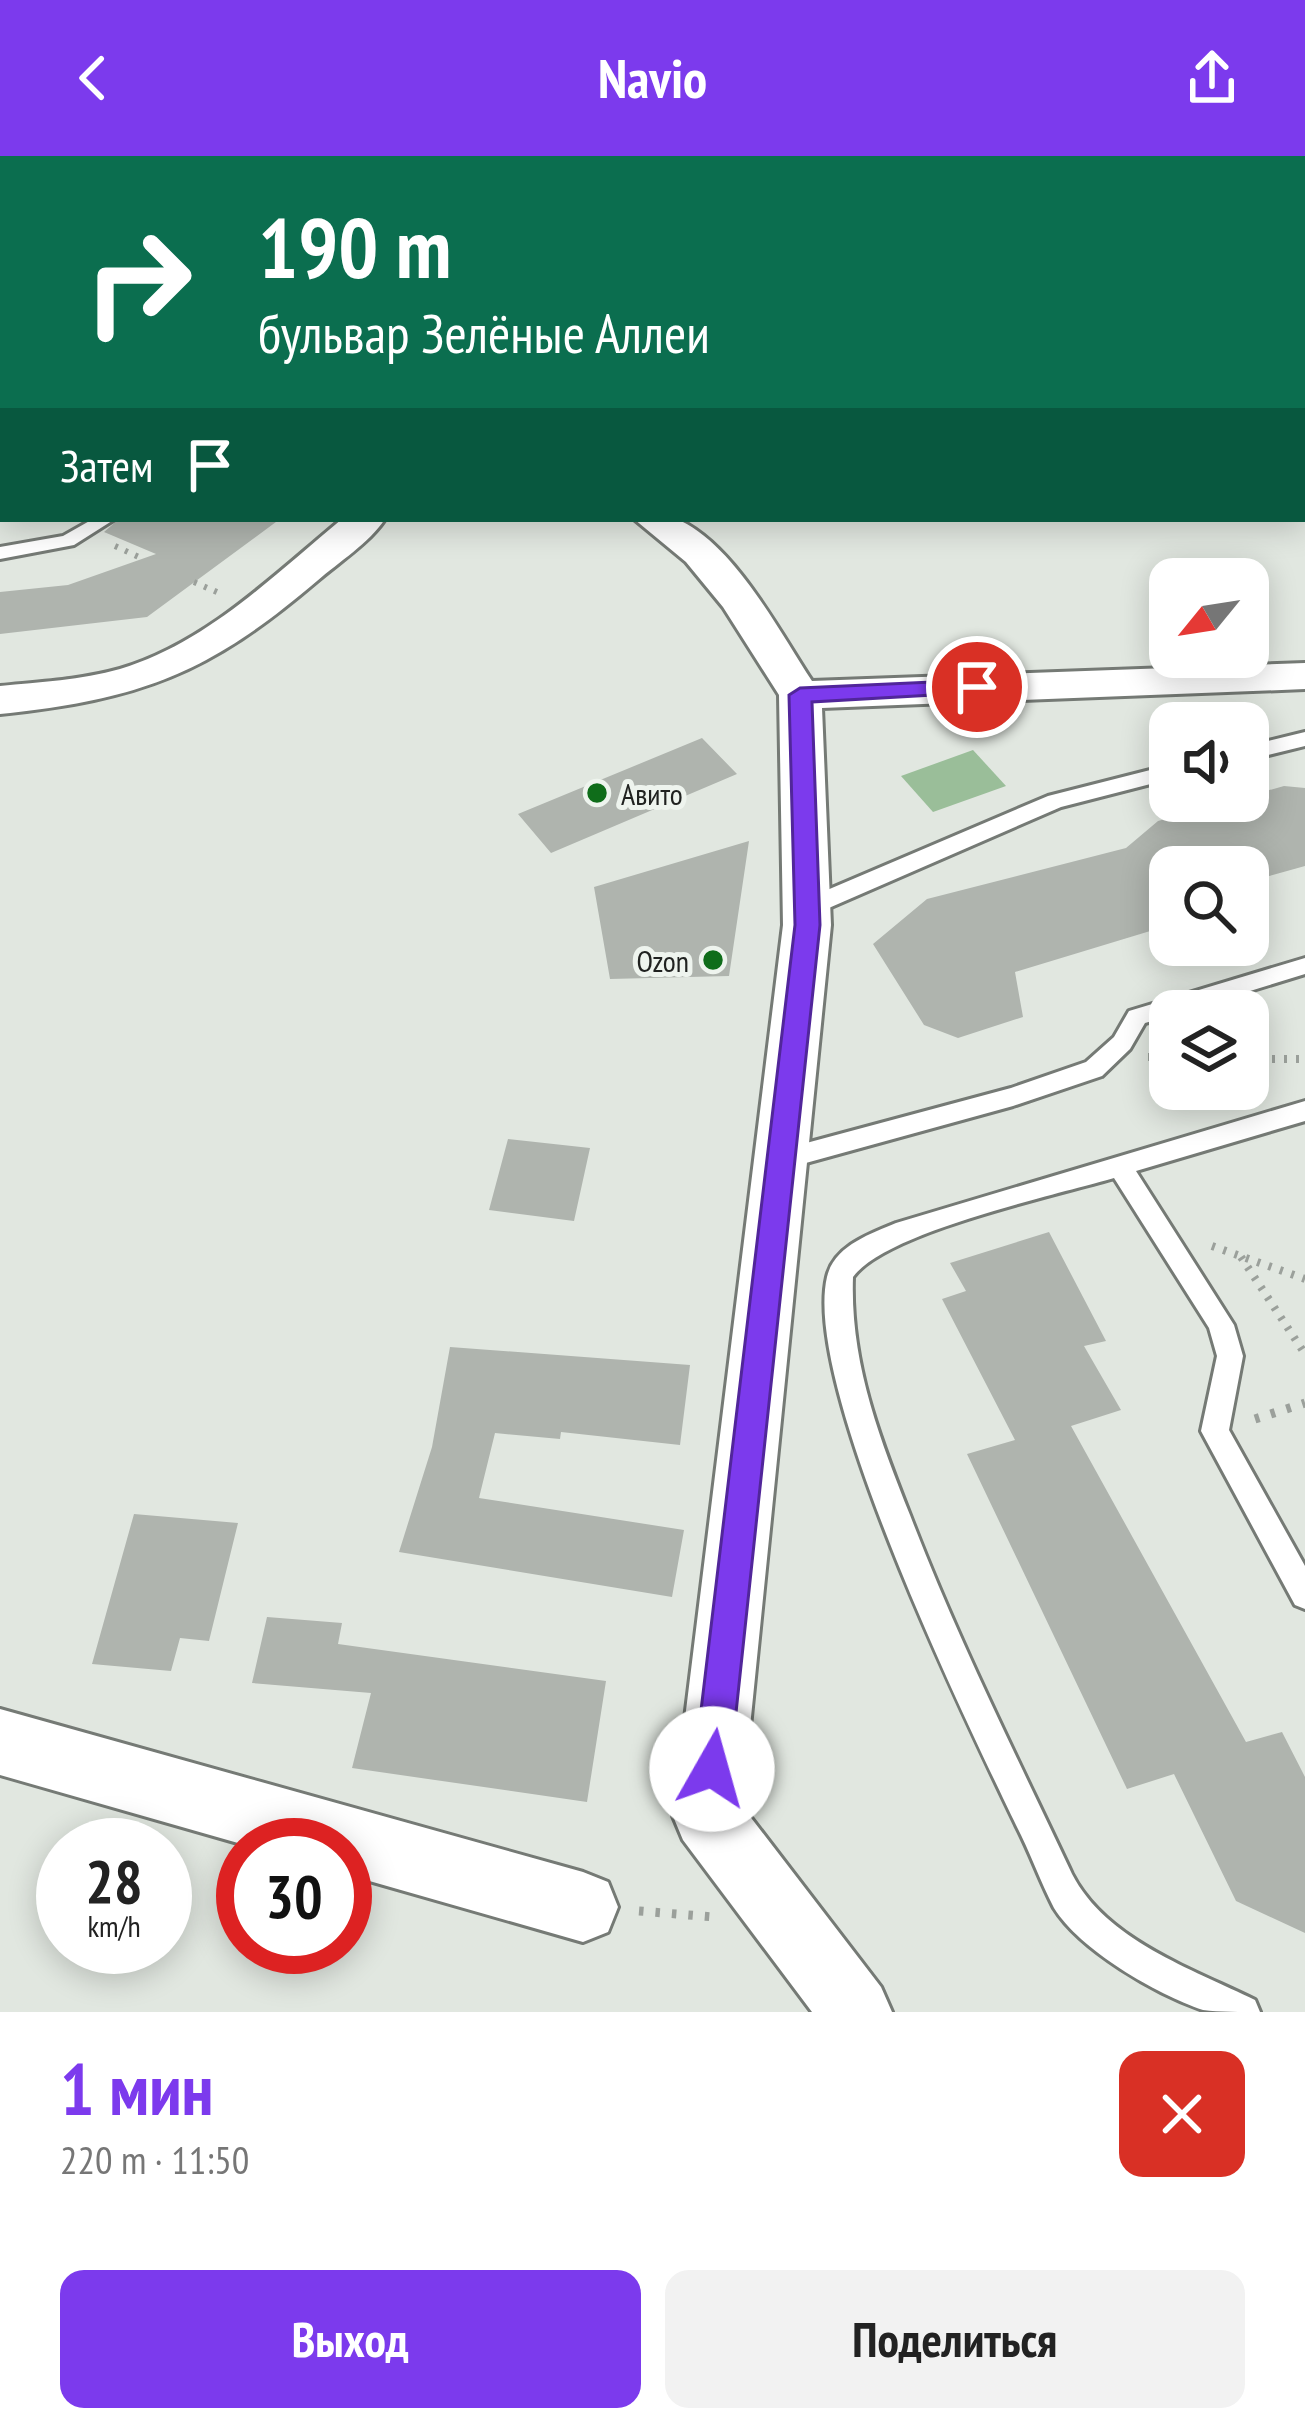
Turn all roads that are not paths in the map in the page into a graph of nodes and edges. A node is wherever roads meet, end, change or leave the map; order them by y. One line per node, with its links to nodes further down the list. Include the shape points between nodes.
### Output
1 (101, 522): 4 (lane, via 68,541)
2 (362, 522): 7 (street, via 170,665 76,692)
3 (657, 522): 6 (street, via 700,554 739,600)
4 (0, 553)
5 (1305, 676): 6 (street)
6 (800, 695): 11 (street)
7 (0, 700)
8 (1305, 739): 9 (lane)
9 (1269, 748)
10 (1149, 777): 11 (lane, via 1055,801)
11 (807, 908): 14 (street)
12 (1305, 966): 14 (lane, via 1137,1017 1094,1069)
13 (1305, 1111): 15 (lane)
14 (784, 1159): 19 (street, via 706,1816)
15 (1120, 1168): 16 (lane, via 1221,1325 1230,1356 1215,1431); 20 (lane, via 905,1230 864,1250 840,1272 838,1323 886,1494 1077,1913 1148,1964)
16 (1305, 1595)
17 (0, 1742): 18 (street)
18 (584, 1907)
19 (856, 2012)
20 (1243, 2012)

